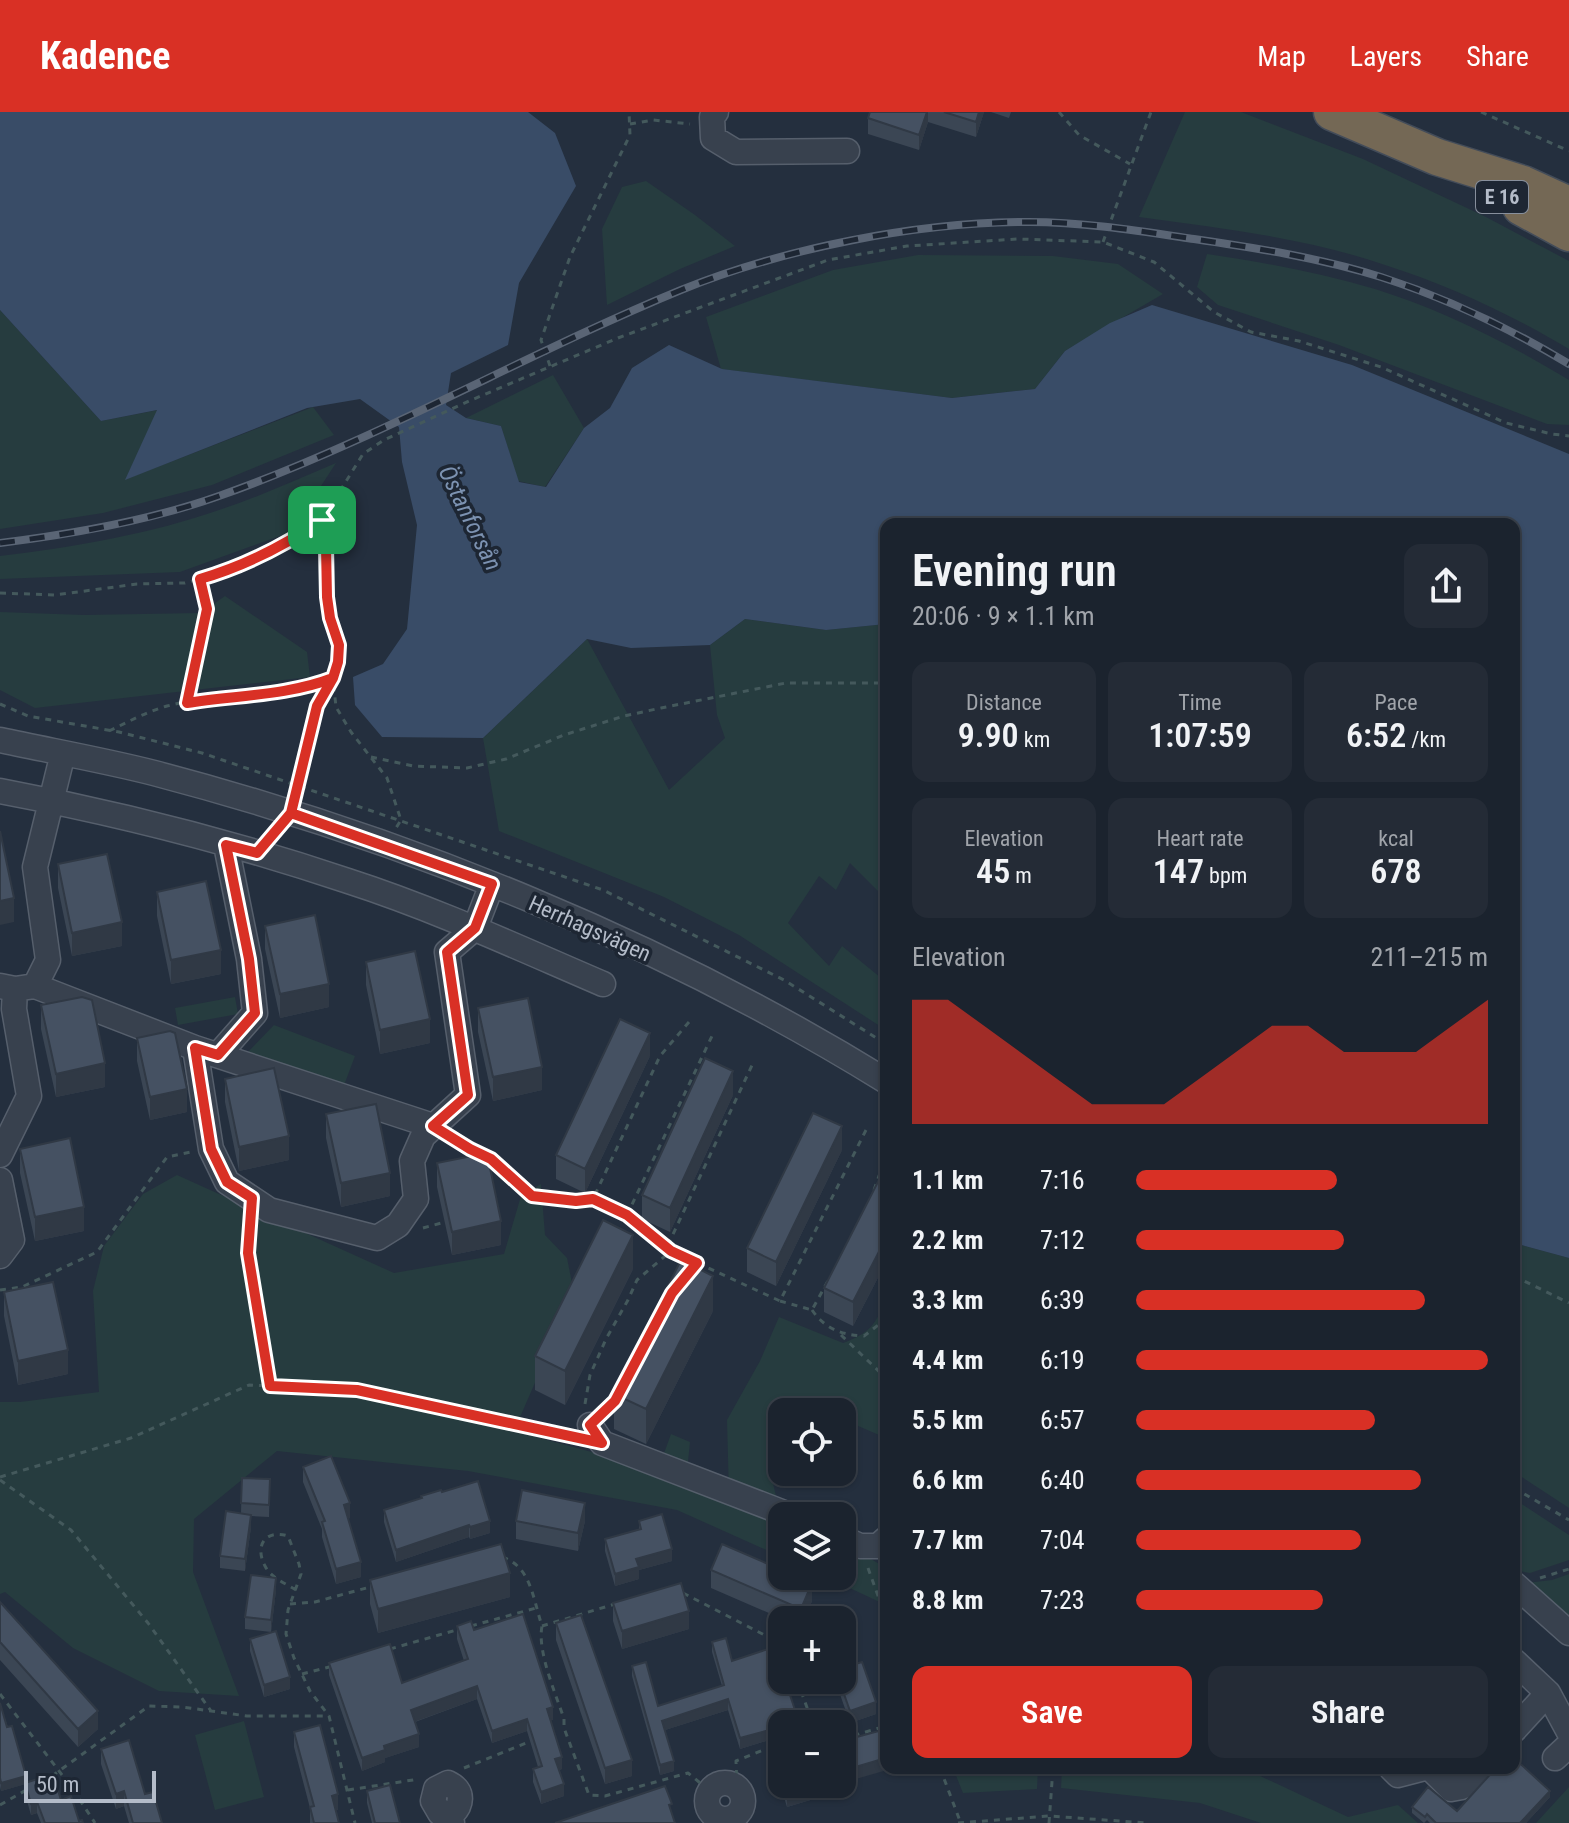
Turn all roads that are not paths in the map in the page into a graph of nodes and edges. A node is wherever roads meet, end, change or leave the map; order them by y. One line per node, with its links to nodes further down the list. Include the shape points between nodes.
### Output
1 (1332, 112): 4 (highway, E 16)
2 (714, 119): 3 (street, via 713,138 736,152)
3 (847, 151)
4 (1437, 157): 5 (highway, E 16, via 1523,184); 6 (highway, E 16)
5 (1569, 205)
6 (1569, 233)
7 (0, 740): 8 (street, Herrhagsvägen)
8 (63, 753): 10 (street); 12 (street, Herrhagsvägen, via 291,813)
9 (0, 791): 10 (street)
10 (51, 800): 11 (street); 15 (street, via 35,867 48,960)
11 (226, 845): 13 (street, via 350,881); 16 (street, via 255,1013)
12 (492, 884): 13 (street); 17 (street, Herrhagsvägen, via 685,971)
13 (475, 928): 14 (street); 18 (street, via 447,952 468,1095)
14 (603, 984)
15 (17, 987): 16 (street); 19 (street, via 14,1009 29,1096)
16 (206, 1051): 18 (street); 18 (street, via 211,1149 227,1182 269,1210 377,1238 398,1225 416,1199 412,1161)
17 (880, 1078)
18 (433, 1126)
19 (0, 1155)
20 (0, 1180): 21 (street, via 12,1240)
21 (0, 1256)
22 (596, 1434): 23 (street)
23 (768, 1506)
24 (856, 1543): 25 (street)
25 (880, 1544)
26 (1520, 1600): 27 (street)
27 (1569, 1633)
28 (1520, 1670): 29 (street)
29 (1548, 1693): 30 (street); 31 (street)
30 (1520, 1723)
31 (1569, 1732)
32 (1425, 1774): 33 (street, via 1451,1789 1462,1787)
33 (1474, 1774)
34 (445, 1787): 35 (street, via 433,1801)
35 (451, 1820)
36 (732, 1820): 36 (street, via 707,1805 710,1791 723,1783 741,1794 741,1808)

